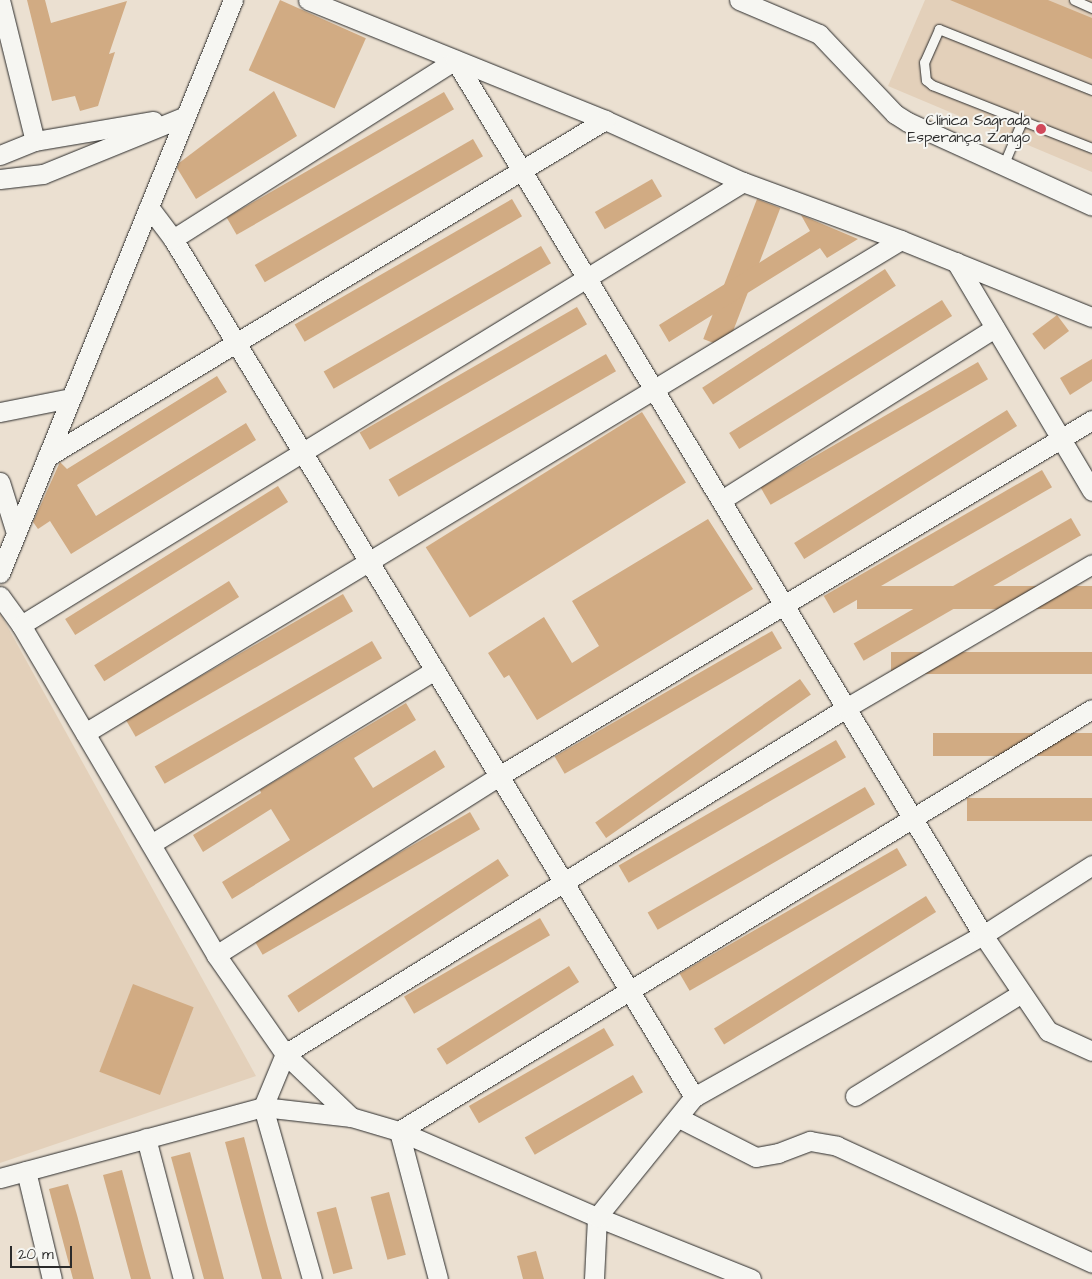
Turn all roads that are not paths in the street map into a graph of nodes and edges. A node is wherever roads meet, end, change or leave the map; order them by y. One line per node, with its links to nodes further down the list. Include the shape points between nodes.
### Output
1 (0, 0): 12 (street)
2 (233, 0): 9 (street)
3 (308, 0): 7 (street)
4 (739, 0): 15 (street, via 819,34 895,114)
5 (1074, 0): 6 (lane)
6 (1092, 8)
7 (455, 60): 10 (street); 16 (street); 21 (street)
8 (1092, 90): 11 (lane, via 939,29 924,62 926,80 932,86)
9 (186, 116): 12 (street); 17 (street, via 43,174); 20 (street)
10 (605, 120): 16 (street); 18 (street)
11 (1022, 120): 13 (lane); 15 (lane)
12 (35, 141): 14 (street)
13 (1092, 148)
14 (0, 155)
15 (1003, 166): 19 (street)
16 (522, 170): 24 (street); 27 (street)
17 (0, 179)
18 (743, 182): 22 (street); 24 (street)
19 (1092, 206)
20 (149, 207): 21 (street); 29 (street)
21 (174, 239): 27 (street)
22 (901, 240): 23 (street); 28 (street)
23 (956, 262): 25 (street); 26 (street)
24 (588, 278): 28 (street); 33 (street)
25 (1092, 317)
26 (996, 328): 32 (street); 37 (street)
27 (237, 344): 33 (street); 34 (street)
28 (652, 389): 37 (street); 39 (street)
29 (71, 398): 30 (street); 34 (street)
30 (0, 412)
31 (1092, 420): 32 (street)
32 (1061, 439): 36 (street); 43 (street)
33 (303, 452): 39 (street); 44 (street)
34 (47, 457): 38 (street)
35 (0, 482): 38 (street)
36 (1092, 491)
37 (723, 499): 43 (street)
38 (16, 533): 41 (street)
39 (369, 561): 45 (street); 48 (street)
40 (1092, 564): 46 (street)
41 (0, 573)
42 (0, 596): 44 (street)
43 (785, 602): 46 (street); 49 (street)
44 (21, 626): 48 (street)
45 (435, 670): 49 (street); 51 (street)
46 (846, 708): 50 (street); 53 (street)
47 (1092, 709): 50 (street)
48 (85, 733): 51 (street)
49 (499, 776): 53 (street); 55 (street)
50 (913, 818): 54 (street); 56 (street)
51 (150, 844): 55 (street)
52 (1092, 865): 54 (street)
53 (564, 882): 56 (street); 59 (street)
54 (983, 935): 57 (street); 61 (street)
55 (216, 955): 59 (street)
56 (629, 991): 61 (street); 65 (street)
57 (1022, 993): 58 (street, via 1048,1031); 60 (street)
58 (1092, 1051)
59 (284, 1054): 62 (street); 63 (street)
60 (855, 1096)
61 (694, 1097): 64 (street)
62 (263, 1108): 63 (street); 66 (street); 73 (street)
63 (351, 1117): 65 (street)
64 (679, 1118): 69 (street); 70 (street, via 756,1157 778,1154 810,1141 837,1146)
65 (398, 1131): 69 (street); 74 (street)
66 (146, 1138): 67 (street); 72 (street)
67 (26, 1170): 68 (street); 71 (street)
68 (0, 1178)
69 (597, 1217): 75 (street); 76 (street)
70 (1092, 1263)
71 (52, 1279)
72 (183, 1279)
73 (312, 1279)
74 (438, 1279)
75 (594, 1279)
76 (751, 1279)

